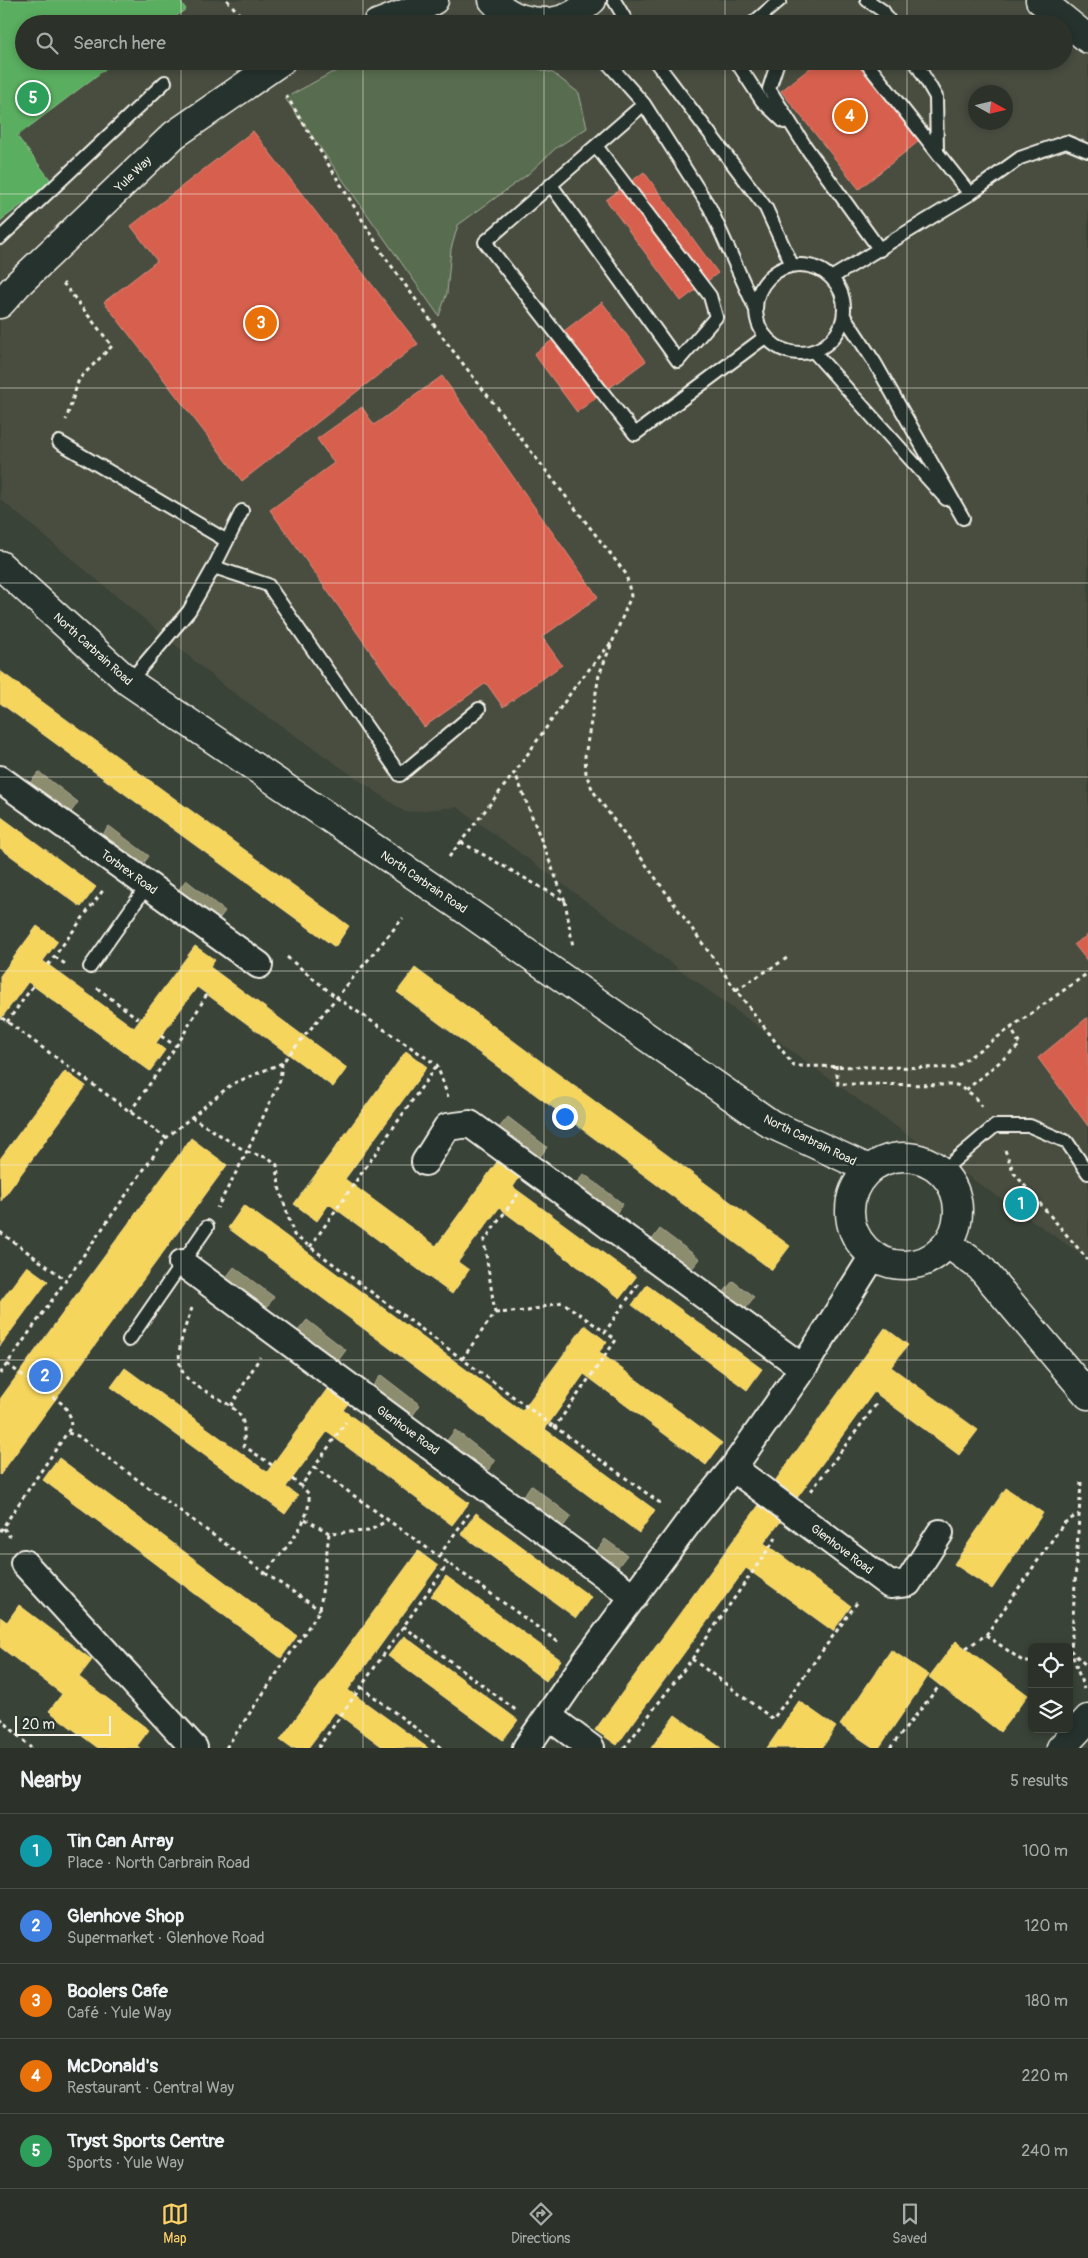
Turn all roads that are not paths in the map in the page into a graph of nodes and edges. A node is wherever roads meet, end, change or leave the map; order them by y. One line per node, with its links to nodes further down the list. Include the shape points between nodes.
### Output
1 (434, 0): 8 (street)
2 (493, 0): 9 (street)
3 (592, 0): 10 (street)
4 (614, 0): 11 (lane)
5 (780, 0): 12 (lane)
6 (867, 0): 13 (lane)
7 (1040, 0): 14 (street)
8 (401, 15)
9 (513, 15)
10 (570, 15)
11 (623, 15)
12 (762, 15)
13 (885, 15)
14 (1058, 15)
15 (1073, 27): 16 (street)
16 (1088, 39)
17 (268, 70): 36 (street, Yule Way, via 174,134)
18 (614, 70): 25 (lane)
19 (662, 70): 34 (lane, via 766,208)
20 (742, 70): 26 (lane, via 762,101)
21 (775, 70): 26 (lane, via 769,89)
22 (872, 70): 28 (lane)
23 (920, 70): 28 (lane, via 936,97)
24 (166, 82): 32 (lane)
25 (644, 104): 27 (lane); 37 (lane, via 710,208)
26 (797, 134): 33 (lane)
27 (596, 146): 30 (lane); 30 (lane, via 710,296 716,317 678,361)
28 (937, 151): 31 (lane)
29 (1088, 151): 31 (lane, via 1066,142 1020,158)
30 (551, 184): 39 (lane, via 485,242 635,434)
31 (970, 194): 33 (lane)
32 (0, 238)
33 (880, 250): 35 (lane)
34 (792, 265): 35 (lane, via 814,267); 37 (lane, via 778,270 766,280 758,293)
35 (832, 278): 38 (lane, via 842,296)
36 (0, 304)
37 (755, 308): 39 (lane, via 757,324)
38 (844, 316): 40 (lane, via 834,338); 40 (lane, via 875,363 963,518)
39 (765, 337): 40 (lane, via 775,347 787,352)
40 (814, 352)
41 (58, 442): 43 (lane)
42 (242, 511): 43 (lane)
43 (227, 541): 45 (lane)
44 (0, 565): 46 (street, North Carbrain Road)
45 (214, 567): 46 (lane, via 189,611); 47 (lane, via 268,585 400,775)
46 (129, 682): 53 (street, North Carbrain Road, via 464,909 771,1124)
47 (479, 709)
48 (0, 779): 49 (street, Torbrex Road)
49 (147, 886): 50 (street, Torbrex Road); 51 (lane)
50 (259, 965)
51 (90, 967)
52 (425, 1162): 61 (street, via 447,1127 470,1124)
53 (869, 1169): 54 (street, North Carbrain Road, via 882,1161 914,1157); 58 (street, North Carbrain Road, via 851,1197 850,1214 853,1230 861,1245)
54 (942, 1171): 55 (lane, via 995,1126 1030,1126 1067,1142); 57 (street, North Carbrain Road, via 958,1198 956,1230)
55 (1088, 1173)
56 (207, 1227): 59 (lane)
57 (948, 1244): 58 (street, North Carbrain Road, via 936,1256 905,1266 888,1264); 62 (street, via 980,1267)
58 (873, 1256): 61 (street)
59 (182, 1263): 60 (lane); 66 (street, Glenhove Road)
60 (129, 1340)
61 (802, 1368): 63 (street)
62 (1085, 1393)
63 (733, 1468): 64 (street, Glenhove Road, via 890,1585 908,1583); 66 (street)
64 (940, 1533)
65 (24, 1563): 72 (street)
66 (634, 1597): 70 (street)
67 (1087, 1695): 69 (street)
68 (1088, 1719): 75 (street)
69 (1073, 1721)
70 (538, 1731): 73 (street)
71 (1066, 1733): 74 (street)
72 (194, 1748)
73 (591, 1748)
74 (1056, 1748)
75 (1060, 1748)

